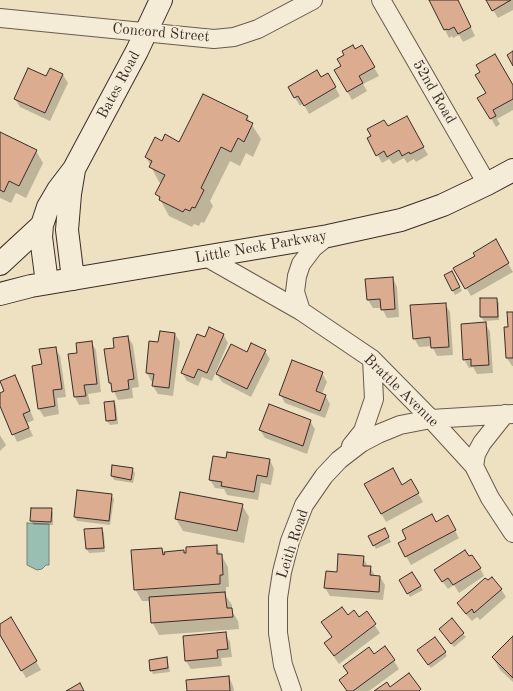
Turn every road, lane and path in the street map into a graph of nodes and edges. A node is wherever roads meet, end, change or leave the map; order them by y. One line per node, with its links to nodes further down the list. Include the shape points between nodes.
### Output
1 (161, 0): 5 (main road, Bates Road)
2 (314, 0): 5 (street, Concord Street, via 258,29 234,37 214,39)
3 (381, 0): 8 (street, 52nd Road)
4 (0, 18): 5 (street, Concord Street)
5 (146, 32): 6 (main road, Bates Road)
6 (74, 169): 9 (main road, Bates Road, via 48,206); 13 (main road, Bates Road, via 68,230)
7 (513, 170): 8 (main road, Little Neck Parkway)
8 (486, 184): 10 (main road, Little Neck Parkway, via 443,205 401,220)
9 (42, 225): 12 (main road); 14 (main road, Bates Road, via 41,237)
10 (328, 236): 11 (main road, Little Neck Parkway); 16 (street, via 313,248 300,264 295,292)
11 (206, 257): 13 (main road, Little Neck Parkway); 16 (street, Brattle Avenue)
12 (0, 264)
13 (73, 279): 14 (main road, Little Neck Parkway)
14 (47, 283): 15 (main road, Little Neck Parkway)
15 (0, 294)
16 (301, 311): 17 (street, Brattle Avenue)
17 (372, 360): 19 (street, Brattle Avenue); 20 (street, via 374,399 363,431)
18 (509, 414): 19 (street, Leith Road); 21 (street, via 482,443 476,454)
19 (431, 419): 20 (street, Leith Road, via 400,425 378,434); 21 (street, Brattle Avenue)
20 (339, 460): 23 (street, Leith Road, via 324,476 304,505 290,541 282,572 278,598 278,633 283,665)
21 (474, 466): 22 (street, Brattle Avenue, via 490,498)
22 (513, 533)
23 (292, 691)

